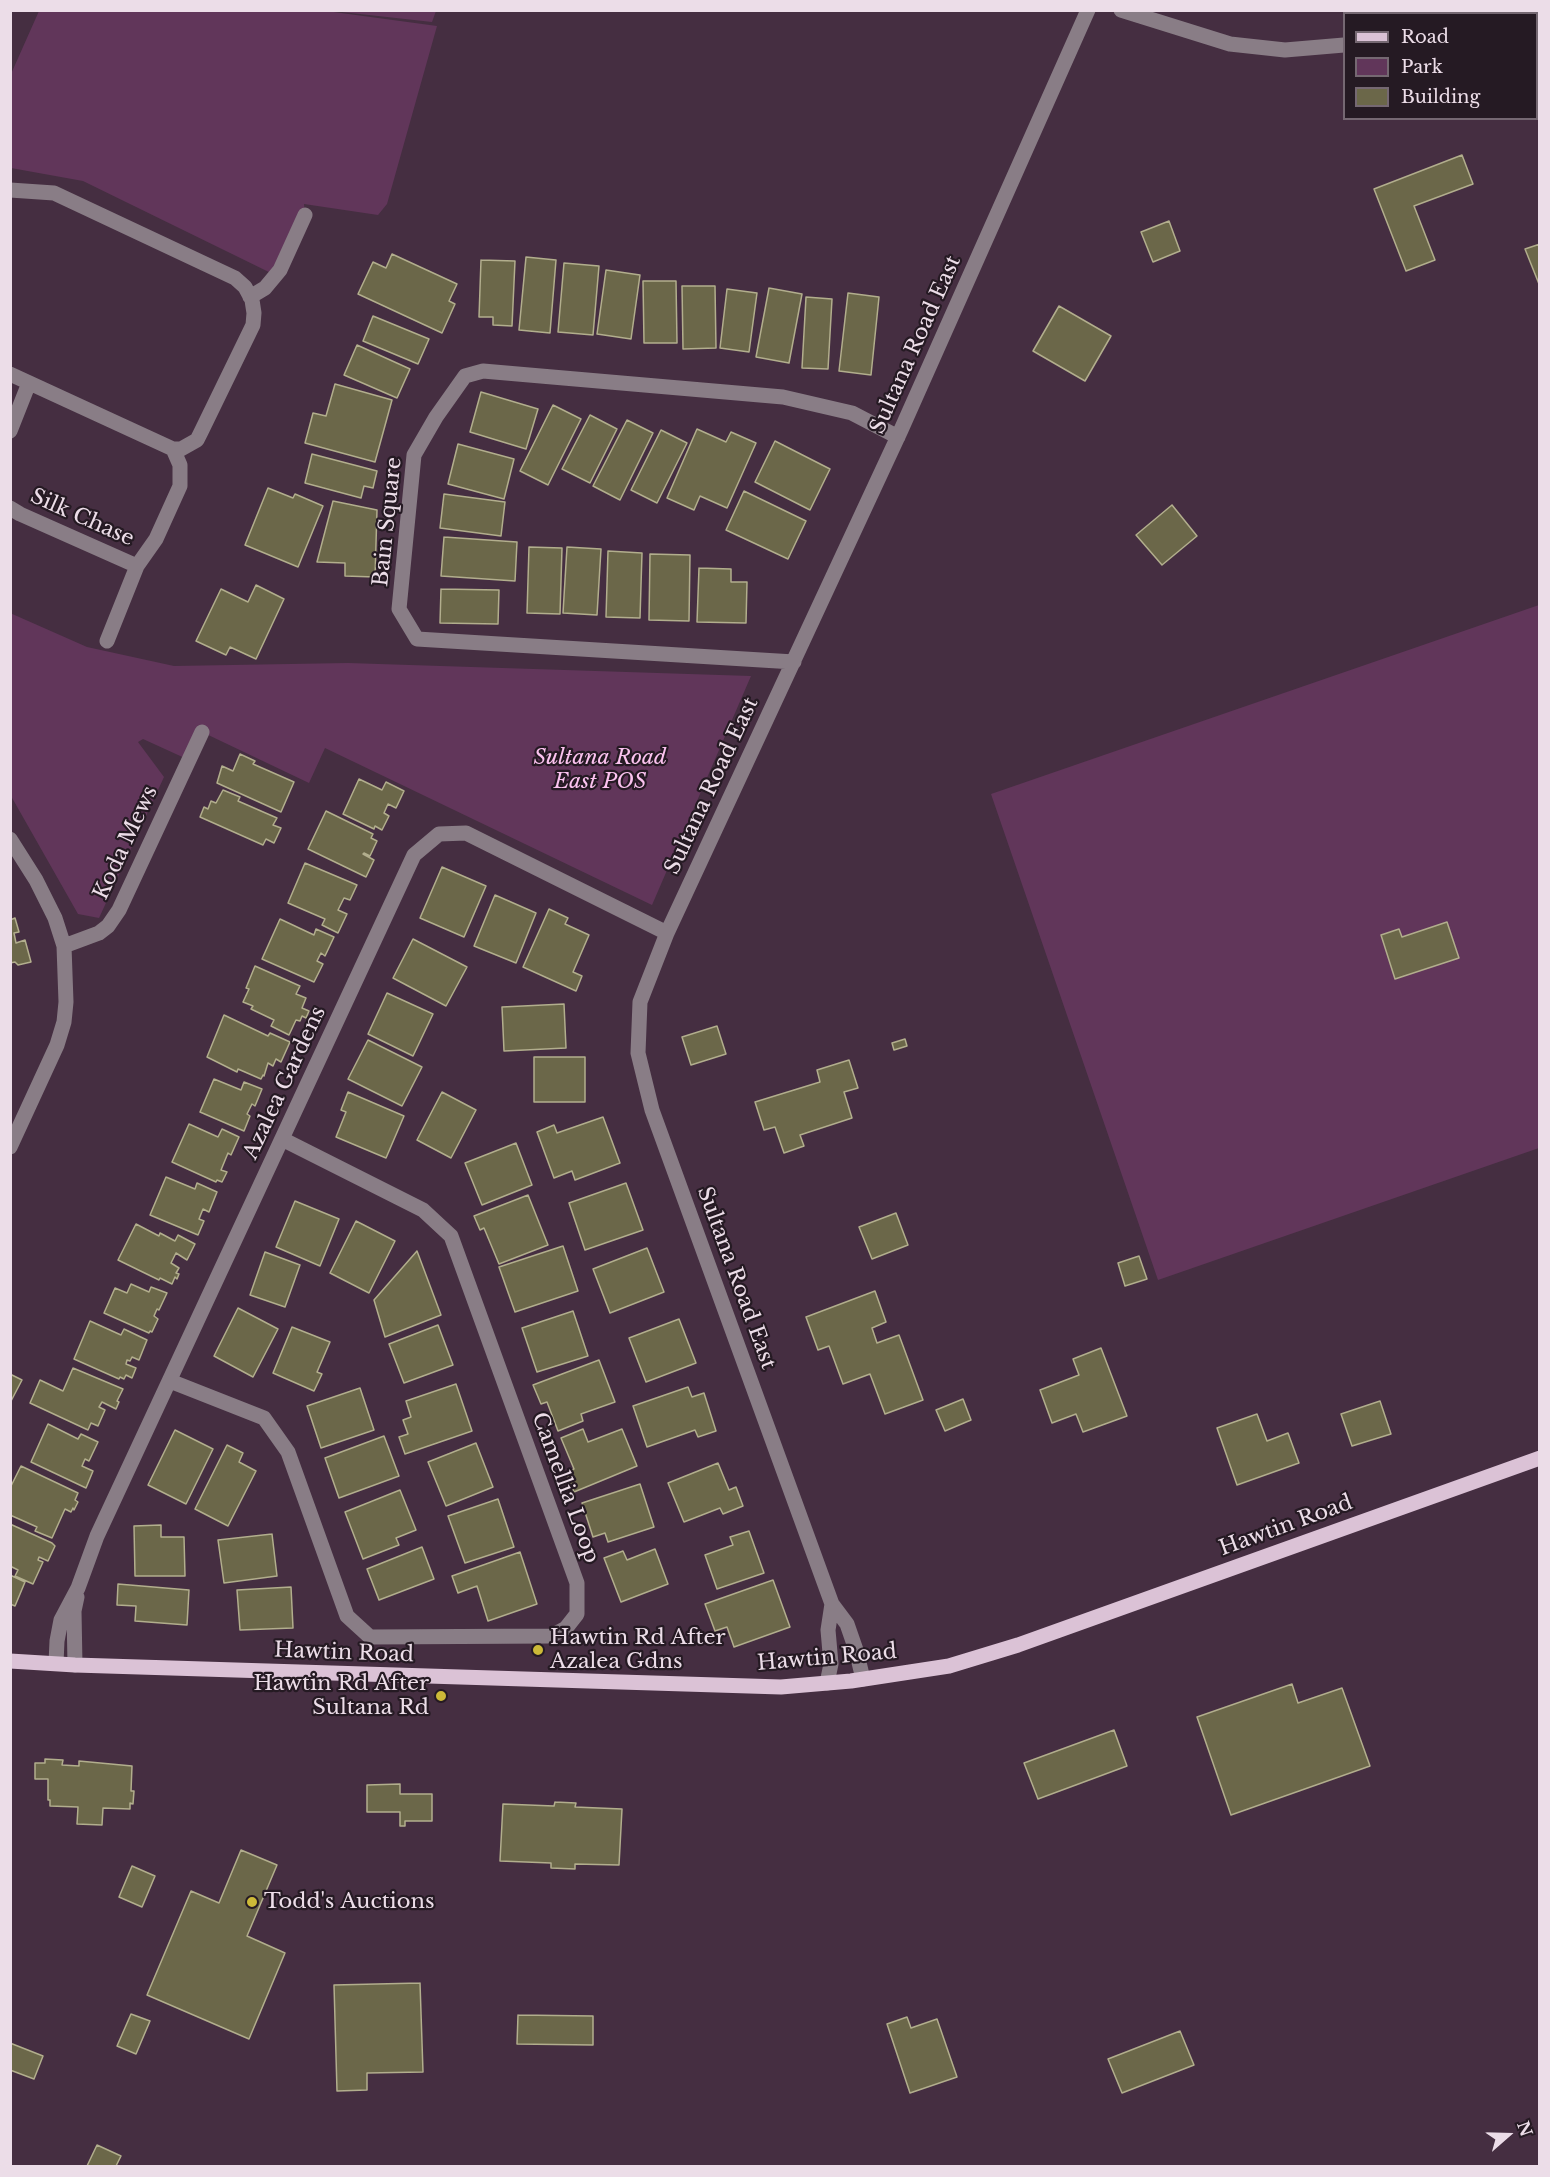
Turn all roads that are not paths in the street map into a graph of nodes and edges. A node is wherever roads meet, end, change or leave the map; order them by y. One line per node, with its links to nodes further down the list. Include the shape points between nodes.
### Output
1 (1088, 10): 10 (street, Sultana Road East)
2 (1121, 10): 3 (street, via 1230,44 1284,50)
3 (1343, 45)
4 (10, 190): 6 (street, via 54,194 235,278)
5 (305, 215): 6 (street, via 280,270 265,288)
6 (250, 297): 11 (street, via 253,325 201,432 189,446)
7 (10, 374): 8 (street)
8 (29, 383): 9 (street); 11 (street)
9 (10, 431)
10 (898, 437): 15 (street, Sultana Road East); 15 (street, Bain Square, via 852,413 783,397 483,371 465,376 414,455 399,609 417,639)
11 (173, 449): 13 (street, Silk Chase, via 180,465 180,486 156,539)
12 (10, 508): 13 (street, Silk Chase)
13 (137, 566): 14 (street, Silk Chase)
14 (107, 641)
15 (794, 662): 18 (street, Sultana Road East)
16 (202, 732): 19 (street, Koda Mews, via 119,910 99,933)
17 (10, 839): 19 (street, via 36,880)
18 (667, 933): 20 (street, Azalea Gardens, via 466,833 439,834 414,855); 25 (street, Sultana Road East, via 640,1002 638,1053 652,1110)
19 (64, 946): 21 (street, via 64,1022)
20 (282, 1139): 22 (street, Azalea Gardens); 22 (street, Camellia Loop, via 423,1210 451,1236 577,1583 577,1614 566,1628 551,1636 370,1637 347,1616 288,1452 264,1418)
21 (10, 1147)
22 (170, 1381): 24 (street, Azalea Gardens, via 97,1536)
23 (1539, 1458): 29 (main road, Hawtin Road, via 1018,1645 949,1666)
24 (78, 1588): 27 (street, Azalea Gardens, via 61,1620); 28 (street, Azalea Gardens)
25 (832, 1604): 29 (street, Sultana Road East, via 847,1624); 30 (street, Sultana Road East)
26 (10, 1661): 27 (main road, Hawtin Road)
27 (56, 1663): 28 (main road, Hawtin Road)
28 (75, 1665): 30 (main road, Hawtin Road, via 782,1687)
29 (863, 1679): 30 (main road, Hawtin Road)
30 (827, 1683)

